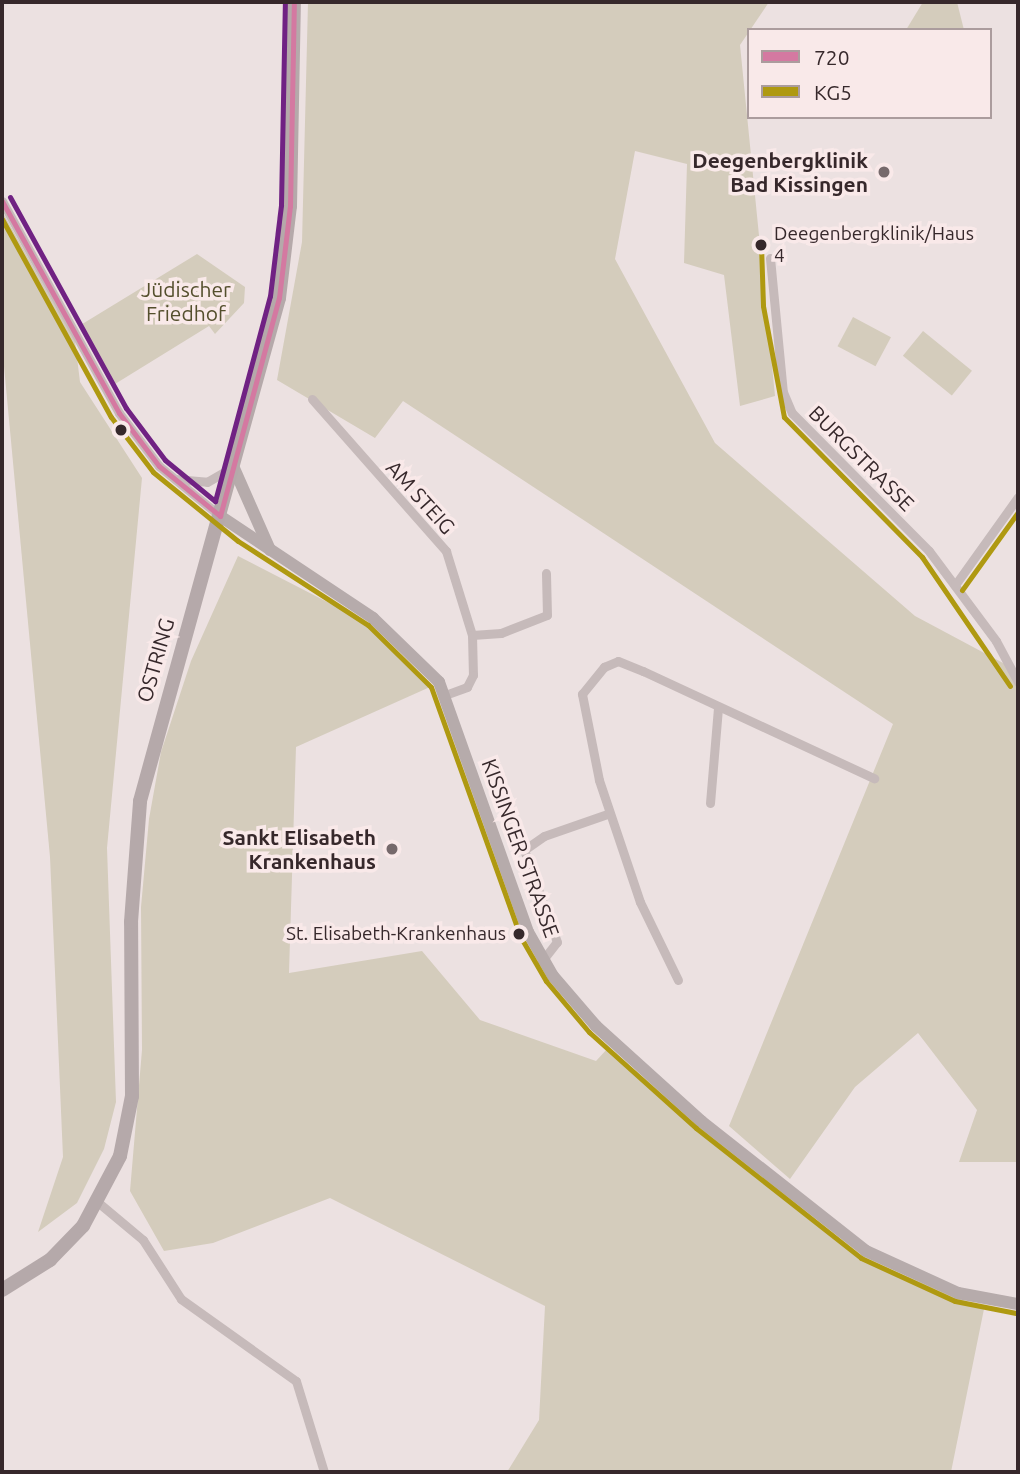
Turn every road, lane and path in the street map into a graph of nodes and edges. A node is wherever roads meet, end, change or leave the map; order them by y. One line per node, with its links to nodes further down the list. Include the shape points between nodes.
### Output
1 (294, 2): 5 (main road, OSTRING, via 290,206 279,298)
2 (2, 201): 6 (street, via 119,413)
3 (771, 258): 11 (street, BURGSTRASSE, via 783,392 792,413)
4 (312, 399): 12 (street, AM STEIG, via 446,551)
5 (233, 466): 6 (street, via 206,482); 8 (main road, OSTRING); 9 (street)
6 (173, 479): 8 (street)
7 (1018, 497): 11 (street)
8 (220, 516): 9 (street, KISSINGER STRASSE); 21 (main road, OSTRING, via 141,801 131,922 132,1096 120,1156)
9 (270, 551): 14 (street, KISSINGER STRASSE, via 402,641)
10 (546, 573): 12 (street, via 547,615 501,634)
11 (956, 585): 13 (street, BURGSTRASSE)
12 (472, 635): 14 (street, AM STEIG, via 473,675 467,687)
13 (1018, 682)
14 (445, 695): 19 (street, KISSINGER STRASSE)
15 (718, 708): 16 (street); 17 (street); 18 (street, via 618,661 604,667 582,703)
16 (874, 778)
17 (710, 803)
18 (607, 814): 19 (street, via 544,836 524,850 557,942); 20 (street)
19 (542, 961): 23 (street, KISSINGER STRASSE, via 623,1051 866,1251 958,1293)
20 (678, 980)
21 (100, 1203): 22 (main road, OSTRING, via 50,1260); 24 (street, via 143,1240 181,1299 296,1381)
22 (2, 1290)
23 (1018, 1304)
24 (324, 1472)

